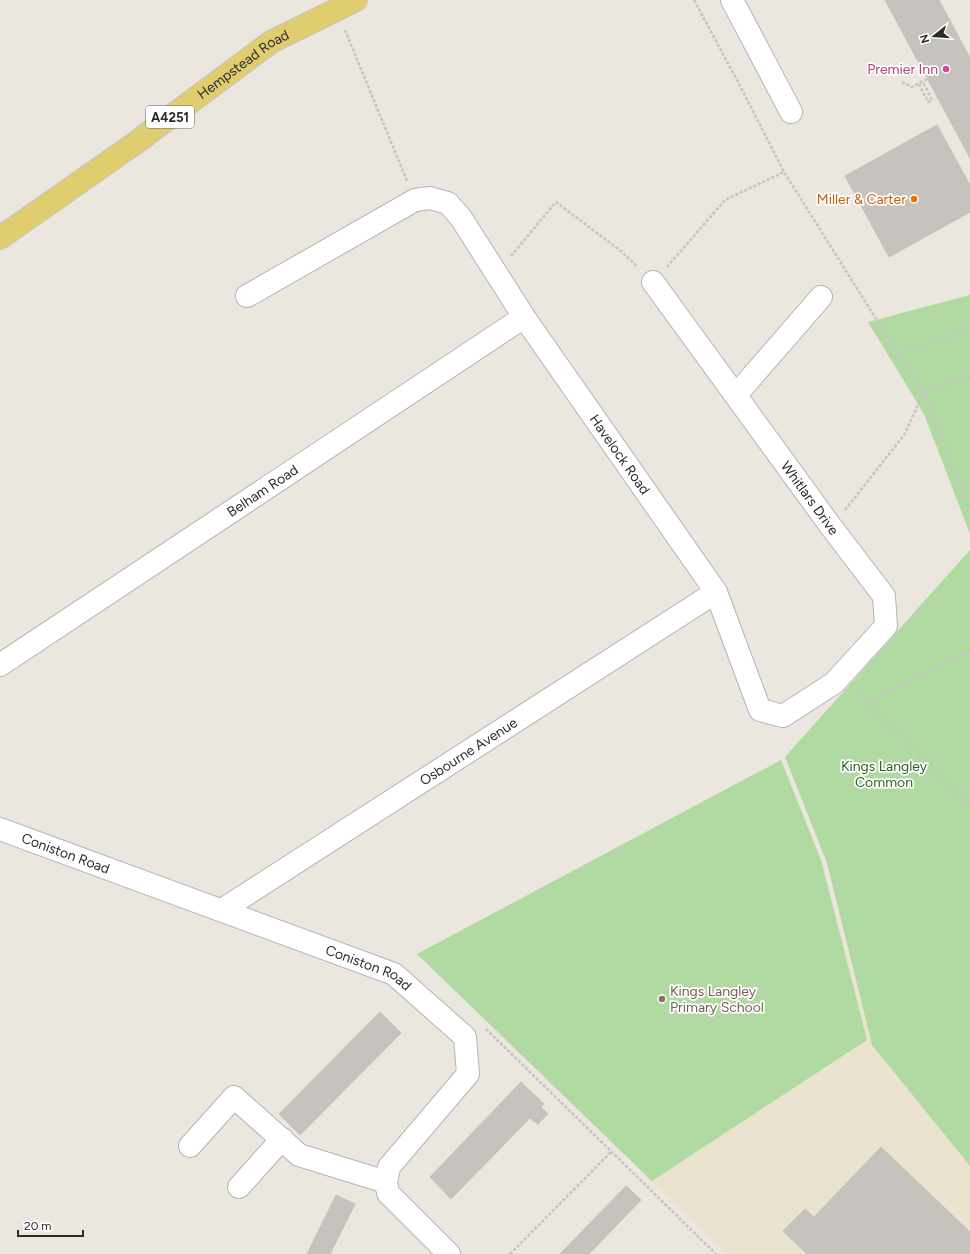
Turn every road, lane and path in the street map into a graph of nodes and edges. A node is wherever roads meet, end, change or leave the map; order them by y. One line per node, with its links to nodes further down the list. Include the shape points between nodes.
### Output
1 (356, 0): 4 (main road, Hempstead Road / A4251)
2 (694, 0): 10 (path)
3 (732, 0): 9 (street)
4 (336, 10): 11 (path); 12 (main road, Hempstead Road / A4251, via 271,42 134,144)
5 (927, 79): 7 (path)
6 (902, 82): 8 (path, via 912,87)
7 (923, 82): 8 (path); 8 (path, via 932,100 928,102)
8 (919, 84)
9 (791, 112)
10 (784, 172): 14 (path, via 725,200); 19 (path)
11 (415, 200): 13 (street, Havelock Road, via 430,198 448,203 461,218); 15 (street)
12 (0, 238)
13 (496, 274): 14 (path, via 556,202 622,252); 17 (street, Havelock Road)
14 (653, 282): 22 (street, Whitlars Drive)
15 (247, 296)
16 (821, 297): 22 (street)
17 (524, 317): 25 (street, Havelock Road); 27 (street, Belham Road)
18 (970, 330): 19 (path)
19 (898, 354): 21 (path)
20 (970, 377): 21 (path)
21 (924, 392): 23 (path); 24 (path, via 904,435)
22 (736, 395): 24 (street, Whitlars Drive)
23 (970, 508)
24 (832, 528): 28 (street, Whitlars Drive, via 884,596 886,626)
25 (716, 592): 28 (street, Whitlars Drive, via 760,710 783,716 834,683); 32 (street, Osbourne Avenue)
26 (970, 649): 29 (path)
27 (0, 665)
28 (845, 671): 29 (path)
29 (868, 703): 30 (path)
30 (970, 806)
31 (0, 829): 32 (street, Coniston Road)
32 (222, 910): 33 (street, Coniston Road, via 394,974)
33 (466, 1037): 36 (path, via 481,1025); 37 (street, via 468,1074 389,1167)
34 (282, 1139): 35 (street, via 234,1097); 37 (street, via 300,1155); 38 (street)
35 (190, 1146)
36 (611, 1152): 40 (path); 41 (path)
37 (386, 1182): 39 (street, via 388,1194)
38 (239, 1188)
39 (449, 1254)
40 (510, 1254)
41 (716, 1254)

